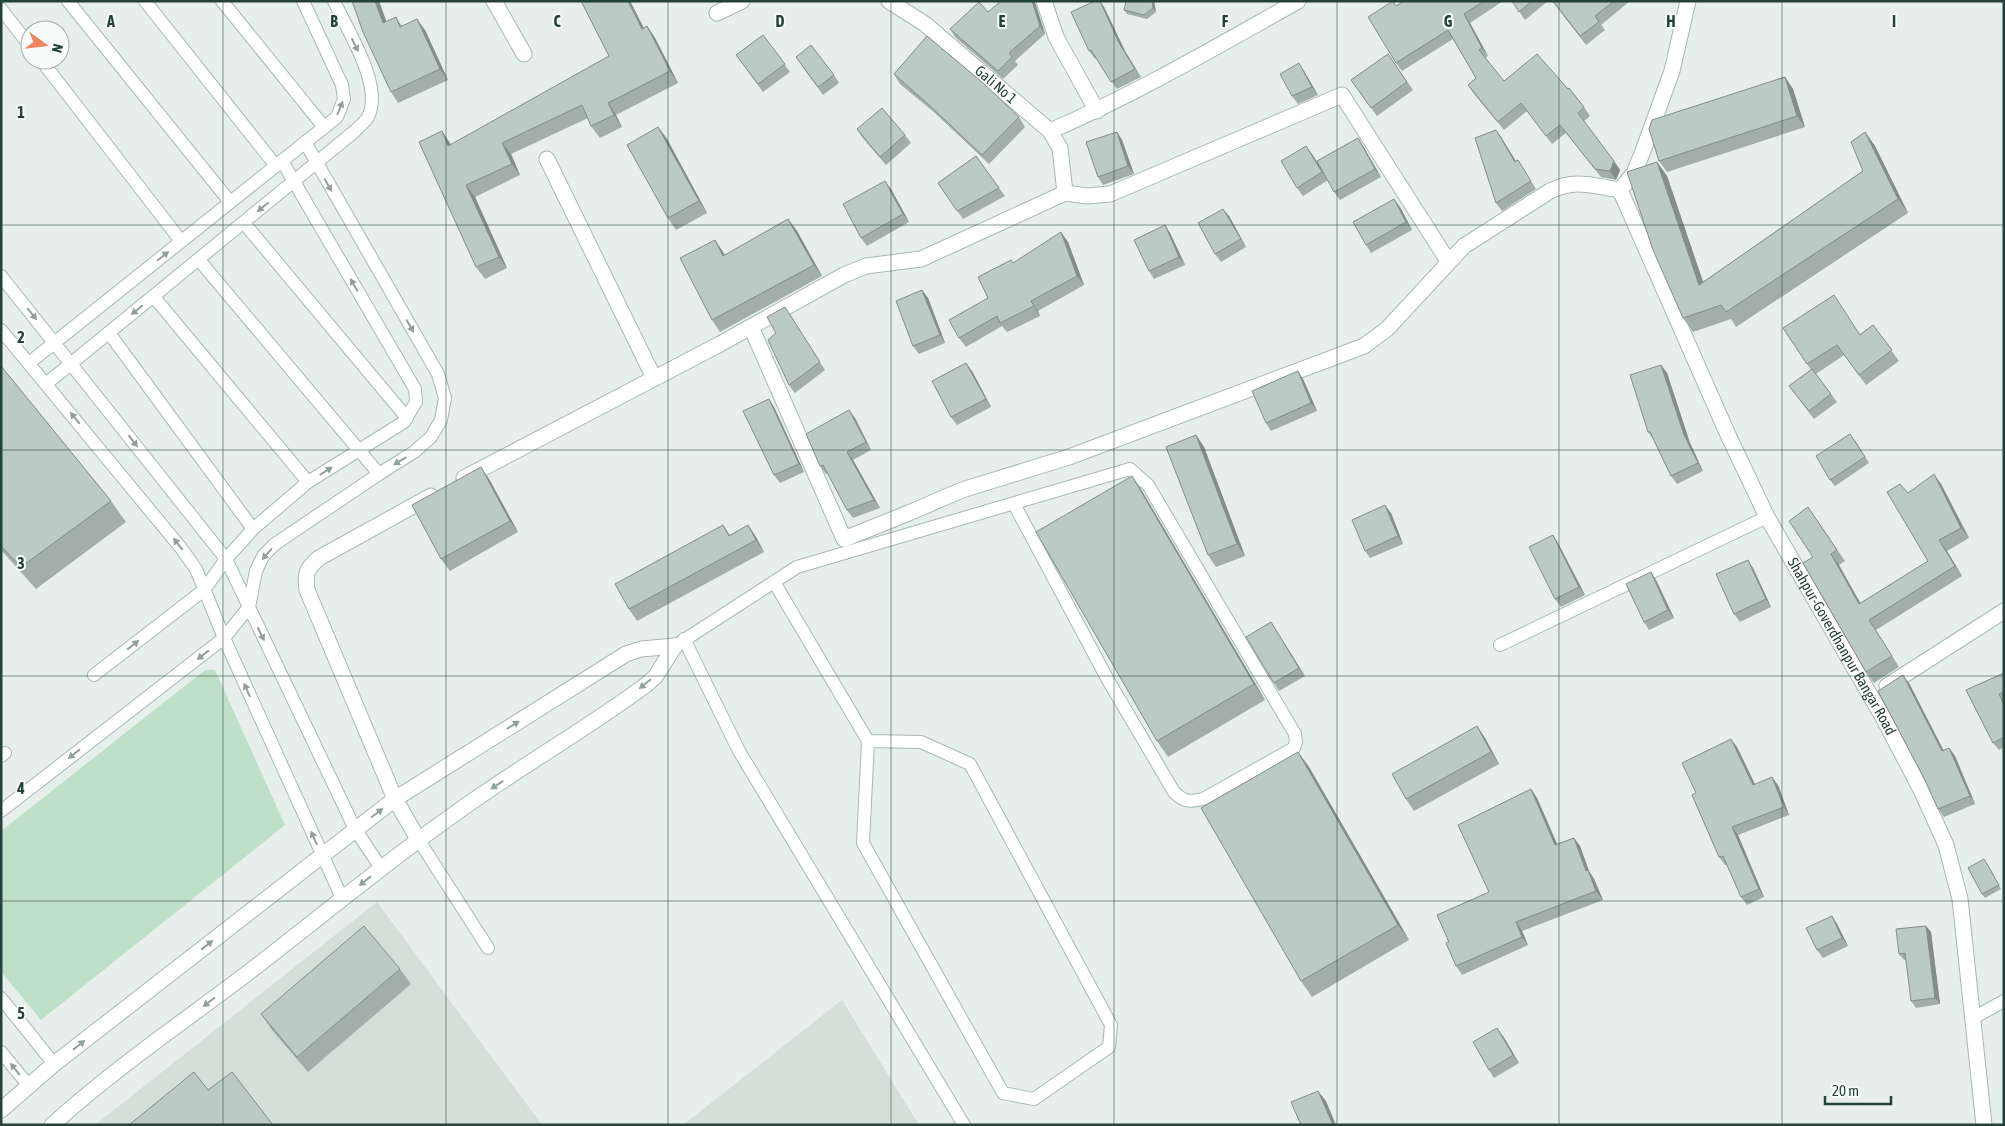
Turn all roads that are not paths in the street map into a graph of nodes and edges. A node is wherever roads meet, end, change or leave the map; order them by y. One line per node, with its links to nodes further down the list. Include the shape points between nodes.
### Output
1 (68, 1): 27 (lane)
2 (144, 1): 22 (lane)
3 (222, 1): 18 (lane)
4 (303, 1): 18 (lane, one-way to 4, via 337,117 344,99 342,85)
5 (334, 1): 23 (lane, one-way to 23, via 370,77 373,93 368,116 356,132)
6 (494, 1): 15 (street)
7 (742, 1): 13 (street)
8 (888, 1): 19 (street, Gali No 1, via 924,24)
9 (1044, 1): 17 (street, via 1056,37)
10 (1298, 1): 17 (street, via 1174,72)
11 (1688, 1): 25 (street, via 1672,71 1634,173)
12 (1, 9): 14 (lane)
13 (717, 13)
14 (20, 33)
15 (524, 54)
16 (49, 70): 29 (lane)
17 (1097, 111): 19 (street)
18 (324, 127): 20 (lane)
19 (1050, 131): 26 (street, Gali No 1, via 1060,148)
20 (305, 142): 22 (lane); 23 (lane)
21 (547, 159): 40 (street)
22 (279, 163): 24 (lane); 27 (lane)
23 (316, 164): 24 (lane); 44 (lane, one-way to 44, via 438,374 445,398 441,420 431,437)
24 (294, 182): 28 (lane, one-way to 28); 42 (lane, one-way to 24, via 416,402 415,389)
25 (1620, 190): 31 (street, via 1577,182 1562,185 1464,246); 47 (street, Shahpur-Goverdhanpur Bangar Road)
26 (1065, 194): 31 (street, via 1110,194 1342,95); 34 (street, via 921,259 866,266 844,275)
27 (230, 202): 29 (lane)
28 (244, 223): 30 (lane); 42 (lane)
29 (181, 241): 37 (lane, one-way to 29)
30 (199, 260): 33 (lane); 43 (lane)
31 (1448, 261): 34 (street, via 1387,329 1364,346 1070,457 962,490 844,539)
32 (1, 276): 37 (lane, one-way to 37)
33 (154, 297): 36 (lane, one-way to 36); 45 (lane)
34 (751, 327): 40 (street)
35 (1, 330): 38 (lane)
36 (109, 333): 39 (lane); 48 (lane)
37 (55, 342): 38 (lane); 39 (lane)
38 (29, 363): 41 (lane)
39 (72, 364): 41 (lane); 49 (lane, one-way to 49)
40 (654, 378): 60 (street, via 444,489 310,566 305,576 307,590)
41 (46, 384): 51 (lane, one-way to 41, via 196,569 181,548)
42 (407, 418): 43 (lane)
43 (359, 450): 44 (lane); 45 (lane, one-way to 43)
44 (379, 474): 52 (lane, one-way to 52, via 275,544 263,556 256,571)
45 (308, 482): 48 (lane)
46 (1014, 504): 46 (lane, via 1108,680 1181,799 1189,802 1203,799 1294,748 1295,734 1148,485 1130,469); 50 (lane, via 797,567)
47 (1767, 517): 56 (lane); 58 (street, Shahpur-Goverdhanpur Bangar Road)
48 (253, 529): 49 (lane)
49 (226, 559): 51 (lane); 52 (lane)
50 (774, 582): 55 (lane); 59 (lane)
51 (204, 590): 54 (lane); 57 (lane, one-way to 51)
52 (249, 607): 54 (lane); 62 (lane, one-way to 62)
53 (2004, 611): 58 (street)
54 (224, 638): 61 (lane, one-way to 61); 64 (lane, one-way to 54)
55 (679, 643): 60 (street, one-way to 55, via 626,654); 63 (street, one-way to 63, via 646,685); 76 (lane, via 739,751)
56 (1500, 644)
57 (94, 674)
58 (1871, 696): 70 (street, Shahpur-Goverdhanpur Bangar Road, via 1946,845 1960,898)
59 (868, 741): 59 (lane, via 921,742 970,764 1111,1025 1110,1047 1034,1099 1003,1093 863,843)
60 (395, 799): 62 (street, one-way to 60); 63 (street)
61 (1, 811)
62 (356, 829): 64 (street); 65 (lane)
63 (418, 839): 65 (street); 67 (lane)
64 (322, 856): 66 (lane); 72 (street, one-way to 64)
65 (381, 868): 66 (street, one-way to 66)
66 (342, 898): 75 (street, one-way to 75, via 86,1095)
67 (488, 948)
68 (1, 998): 72 (lane)
69 (2004, 1000): 70 (lane)
70 (1973, 1018): 77 (street, Shahpur-Goverdhanpur Bangar Road)
71 (1, 1052): 73 (lane, one-way to 71)
72 (54, 1064): 73 (street)
73 (29, 1086): 74 (street)
74 (1, 1110)
75 (52, 1125)
76 (964, 1125)
77 (1984, 1125)

